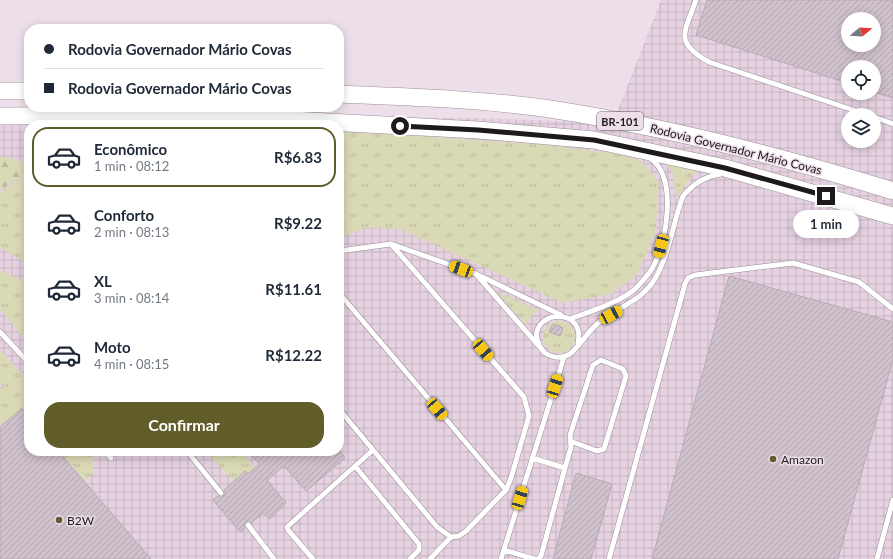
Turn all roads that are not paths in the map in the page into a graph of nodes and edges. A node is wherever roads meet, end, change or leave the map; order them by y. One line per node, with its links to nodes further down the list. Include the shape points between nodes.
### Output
1 (696, 0): 5 (lane, via 684,37 695,54 709,62)
2 (0, 91): 3 (highway)
3 (24, 91)
4 (344, 94): 13 (highway, Rodovia Governador Mário Covas / BR-101, via 497,104 610,119 751,151)
5 (847, 108)
6 (0, 116): 7 (highway, Rodovia Governador Mário Covas / BR-101, via 197,115)
7 (291, 120)
8 (881, 120): 10 (lane)
9 (344, 123): 11 (highway, Rodovia Governador Mário Covas / BR-101, via 478,130 594,140)
10 (893, 124)
11 (636, 149): 12 (highway, Rodovia Governador Mário Covas / BR-101); 21 (lane, via 656,162 667,184 668,207 658,256 653,268 634,290 613,302)
12 (738, 172): 14 (highway, Rodovia Governador Mário Covas / BR-101); 23 (lane, via 713,175 690,187 683,196 666,254 655,279 644,294 603,319)
13 (893, 191)
14 (893, 216)
15 (391, 244): 16 (lane); 17 (lane); 34 (lane, via 524,397 529,416)
16 (344, 250)
17 (476, 274): 20 (lane); 24 (lane)
18 (344, 299): 34 (lane)
19 (893, 309): 45 (lane, via 859,282 793,263 688,278)
20 (561, 315): 21 (lane); 24 (lane, via 549,318 539,328 538,342)
21 (570, 319): 23 (lane, via 578,331)
22 (0, 332): 26 (lane)
23 (578, 344): 25 (lane, via 575,350)
24 (541, 348): 25 (lane, via 551,357)
25 (564, 357): 31 (lane)
26 (24, 358)
27 (344, 415): 29 (lane)
28 (570, 441): 28 (lane, via 597,451 604,449 626,376 623,369 601,360 593,365); 33 (lane, via 571,447)
29 (373, 450): 32 (lane); 38 (lane, via 437,526)
30 (190, 456): 35 (lane)
31 (532, 458): 33 (lane); 39 (lane)
32 (355, 466): 41 (lane, via 287,527); 42 (lane, via 419,544 419,550)
33 (565, 468): 39 (lane, via 541,556 538,559)
34 (506, 490): 38 (lane, via 466,531)
35 (221, 493)
36 (893, 500): 46 (lane)
37 (248, 525): 40 (lane)
38 (451, 538): 43 (lane)
39 (504, 550): 44 (lane)
40 (274, 559)
41 (313, 559)
42 (410, 559)
43 (430, 559)
44 (501, 559)
45 (609, 559)
46 (877, 559)

